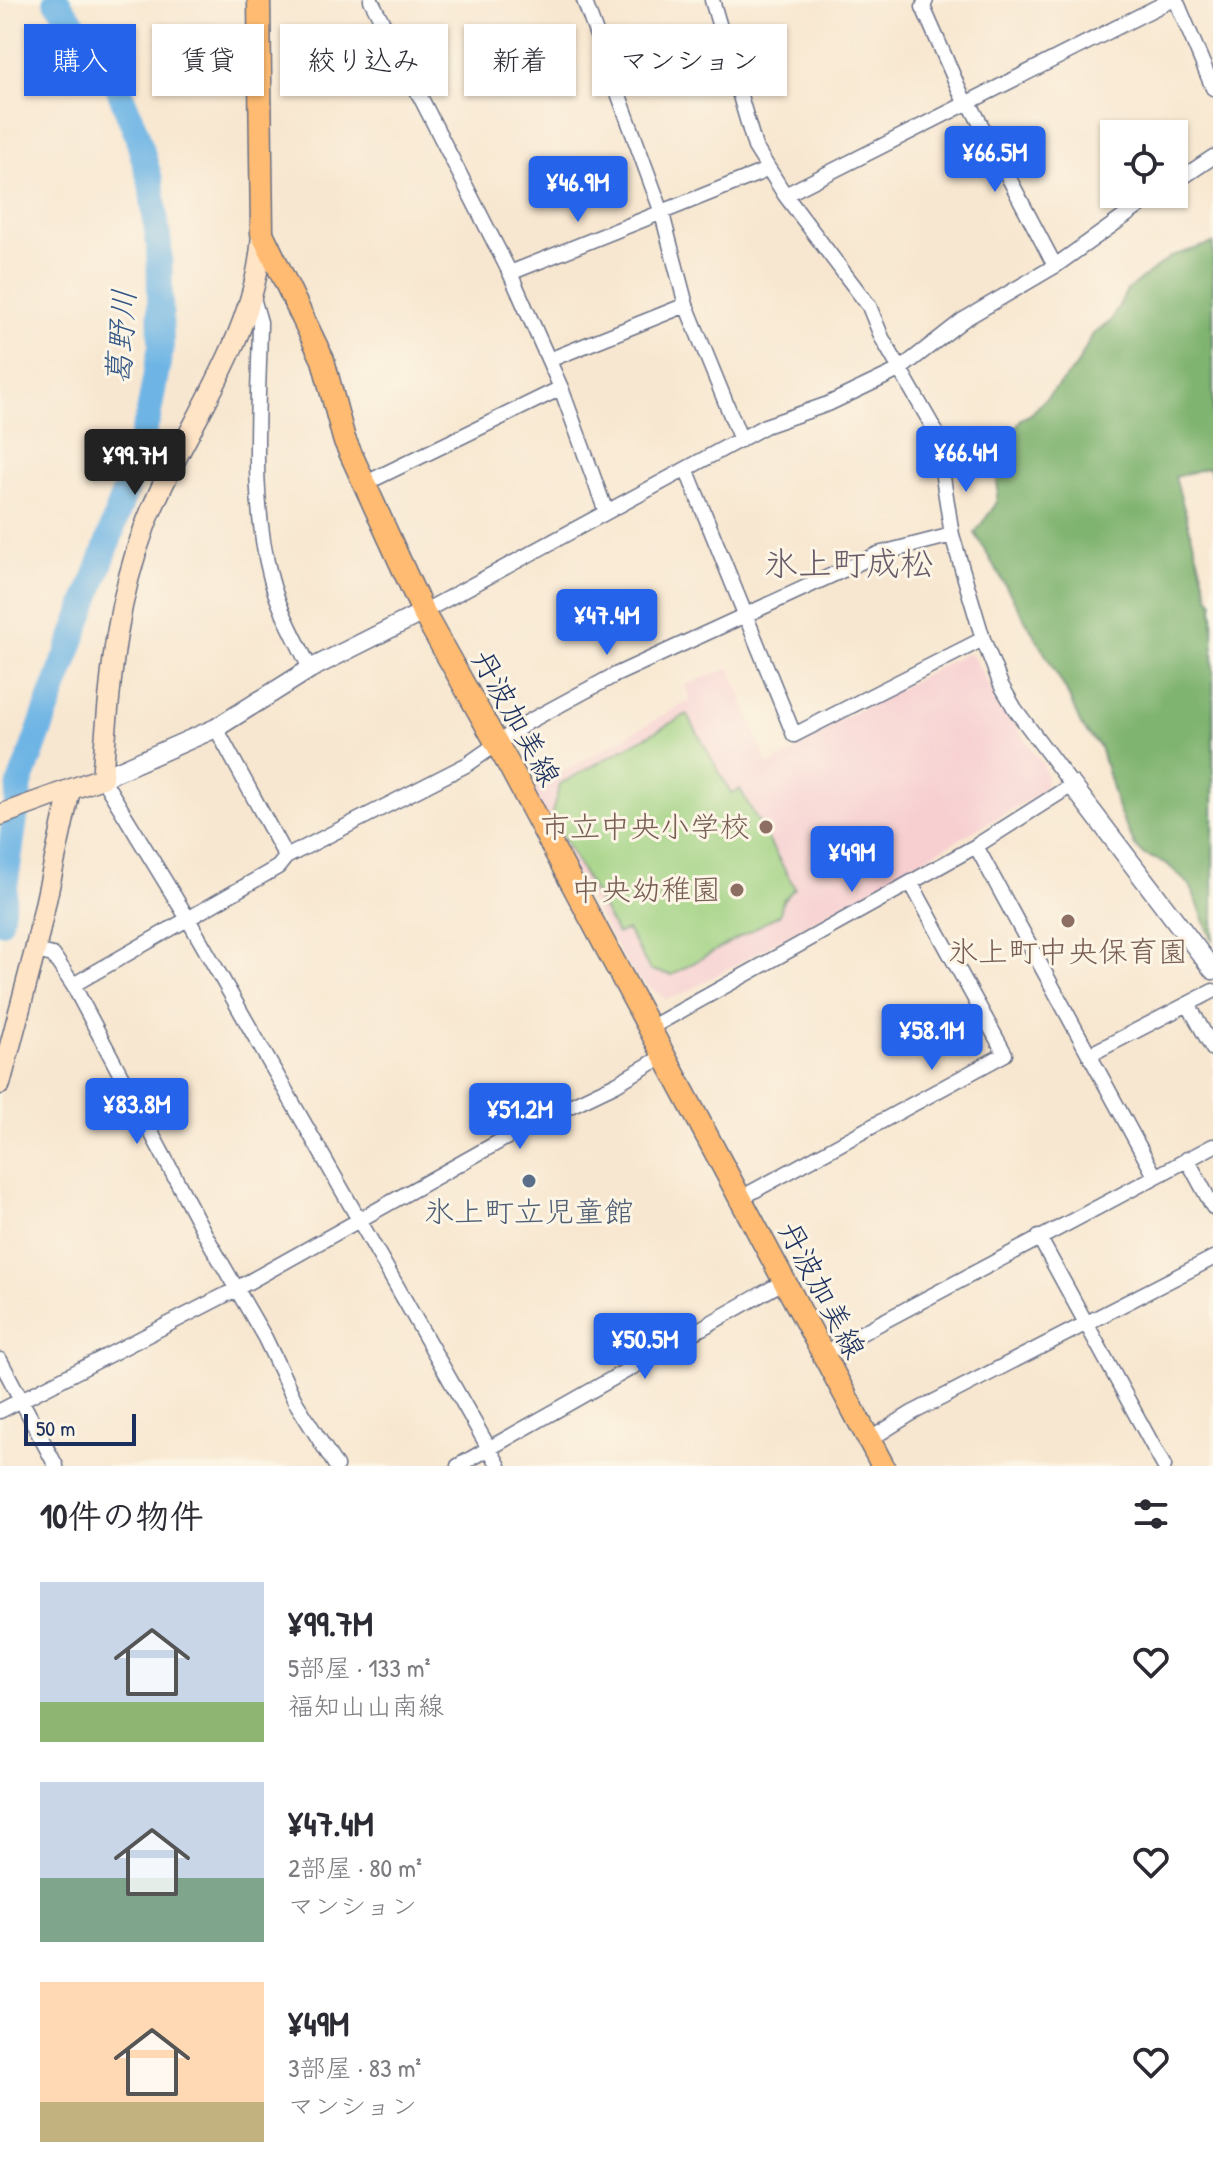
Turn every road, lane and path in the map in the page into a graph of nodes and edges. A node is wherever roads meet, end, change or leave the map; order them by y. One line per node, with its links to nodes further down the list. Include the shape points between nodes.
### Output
1 (259, 0): 15 (main road, 丹波加美線)
2 (371, 0): 17 (street)
3 (584, 0): 14 (street)
4 (712, 0): 10 (street, via 742,110)
5 (926, 0): 8 (street, via 923,7)
6 (1174, 0): 7 (street); 8 (street)
7 (1213, 88)
8 (968, 104): 12 (street); 16 (street)
9 (1213, 157): 11 (street)
10 (767, 170): 12 (street); 14 (street)
11 (1188, 174)
12 (785, 195): 22 (street, via 869,306)
13 (1136, 208): 16 (street)
14 (661, 210): 17 (street); 20 (street)
15 (262, 233): 18 (main road, 丹波加美線); 19 (main road)
16 (1055, 266): 22 (street, via 963,320)
17 (510, 273): 21 (street)
18 (290, 288): 19 (main road, via 274,280); 26 (main road, 丹波加美線, via 323,360 344,439)
19 (254, 293): 32 (street, via 260,322 262,535 272,582); 35 (main road, via 147,522 129,572 118,613)
20 (686, 305): 21 (street); 24 (street)
21 (549, 360): 23 (street)
22 (899, 370): 24 (street); 28 (street, via 941,447)
23 (561, 388): 26 (street); 27 (street)
24 (741, 440): 25 (street)
25 (687, 471): 27 (street); 30 (street)
26 (364, 484): 29 (main road, 丹波加美線)
27 (606, 512): 29 (street)
28 (952, 535): 30 (street, via 878,554); 31 (street)
29 (423, 612): 32 (street); 34 (main road, 丹波加美線)
30 (745, 614): 31 (street, via 794,735); 34 (street, via 613,676 528,722)
31 (983, 639): 36 (street, via 1015,709)
32 (310, 669): 33 (street)
33 (216, 728): 35 (street); 40 (street)
34 (496, 747): 40 (street); 48 (main road, 丹波加美線)
35 (102, 778): 37 (main road); 42 (street)
36 (1072, 785): 39 (street); 44 (street)
37 (66, 792): 38 (main road); 43 (main road)
38 (0, 815)
39 (976, 846): 41 (street); 50 (street)
40 (286, 857): 42 (street, via 278,867)
41 (911, 883): 48 (street); 56 (street, via 1005,1054)
42 (188, 919): 45 (street); 58 (street)
43 (35, 951): 45 (street, via 53,955); 52 (main road)
44 (1213, 970)
45 (73, 985): 62 (street)
46 (1213, 991): 47 (street)
47 (1188, 1004): 49 (street); 50 (street)
48 (648, 1029): 51 (main road, 丹波加美線)
49 (1213, 1049)
50 (1089, 1055): 55 (street)
51 (662, 1057): 56 (main road, 丹波加美線); 58 (street)
52 (0, 1084)
53 (1213, 1146): 54 (street)
54 (1187, 1159): 55 (street); 57 (street)
55 (1155, 1176): 59 (street)
56 (739, 1199): 61 (main road, 丹波加美線)
57 (1213, 1207)
58 (360, 1219): 62 (street); 69 (street)
59 (1039, 1237): 63 (street); 64 (street)
60 (1213, 1258): 63 (street)
61 (783, 1282): 64 (main road, 丹波加美線); 69 (street)
62 (236, 1289): 66 (street); 70 (street)
63 (1087, 1326): 68 (street); 75 (street)
64 (822, 1354): 68 (main road, 丹波加美線)
65 (0, 1360): 66 (street)
66 (19, 1399): 67 (street); 72 (street)
67 (0, 1411)
68 (869, 1440): 71 (main road, 丹波加美線)
69 (489, 1447): 73 (street); 74 (street)
70 (334, 1465)
71 (879, 1465)
72 (56, 1466)
73 (458, 1466)
74 (499, 1466)
75 (1164, 1466)

